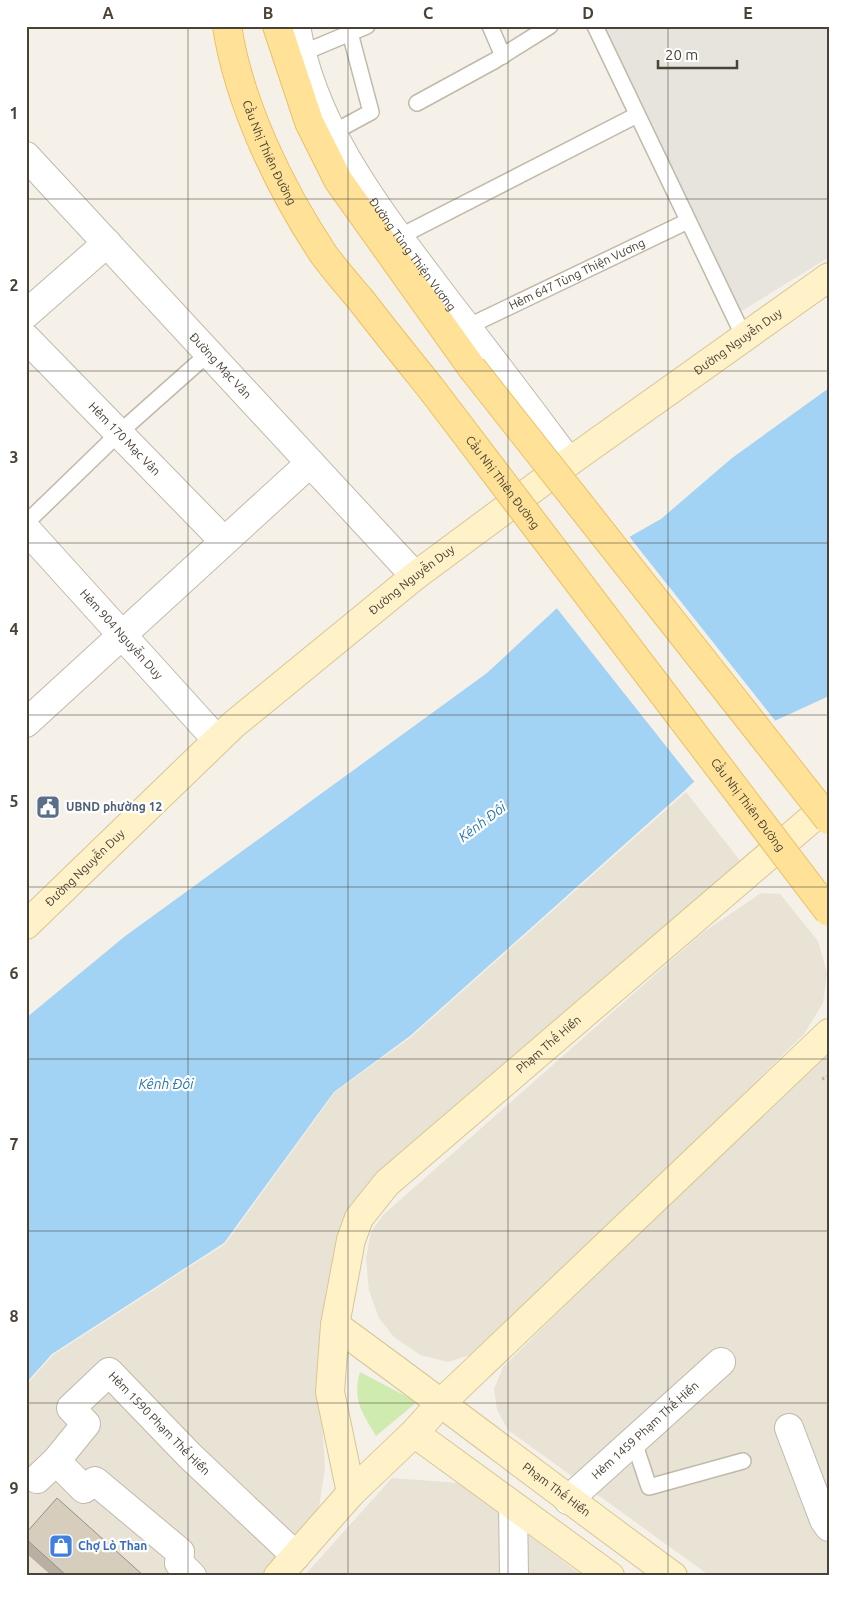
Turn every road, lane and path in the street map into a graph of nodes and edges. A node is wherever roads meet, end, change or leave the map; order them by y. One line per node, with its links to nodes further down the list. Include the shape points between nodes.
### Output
1 (227, 26): 36 (main road, Cầu Nhị Thiên Đường, bridge, via 232,58 244,97 276,169 325,255 433,391)
2 (278, 26): 35 (main road, bridge, via 309,122 338,180 359,211 472,368)
3 (296, 26): 9 (street, Đường Tùng Thiện Vương)
4 (367, 26): 8 (lane)
5 (490, 26): 10 (lane)
6 (550, 26): 10 (lane)
7 (595, 26): 12 (lane)
8 (350, 34): 9 (lane); 13 (lane, via 371,112)
9 (300, 54): 13 (street, Đường Tùng Thiện Vương)
10 (503, 56): 11 (lane)
11 (417, 104)
12 (637, 115): 15 (lane); 16 (lane)
13 (332, 133): 16 (street, Đường Tùng Thiện Vương)
14 (26, 156): 17 (street, Đường Mạc Vân)
15 (688, 221): 20 (lane, Hẻm 647 Tùng Thiện Vương); 21 (lane)
16 (399, 237): 20 (street, Đường Tùng Thiện Vương)
17 (107, 243): 19 (street); 23 (street, Đường Mạc Vân)
18 (829, 277): 21 (main road, Đường Nguyễn Duy)
19 (26, 314)
20 (467, 327): 25 (street, Đường Tùng Thiện Vương)
21 (744, 337): 25 (main road, Đường Nguyễn Duy)
22 (26, 338): 24 (street, Hẻm 170 Mạc Vân)
23 (209, 353): 24 (lane); 26 (street, Đường Mạc Vân)
24 (119, 433): 27 (lane); 29 (street, Hẻm 170 Mạc Vân)
25 (569, 462): 30 (main road, Đường Nguyễn Duy)
26 (310, 463): 29 (street); 30 (street, Đường Mạc Vân)
27 (26, 522)
28 (26, 529): 31 (street, Hẻm 904 Nguyễn Duy)
29 (224, 540): 31 (street)
30 (415, 576): 33 (main road, Đường Nguyễn Duy)
31 (123, 636): 32 (street); 33 (street, Hẻm 904 Nguyễn Duy)
32 (26, 723)
33 (217, 740): 37 (main road, Đường Nguyễn Duy)
34 (829, 809): 39 (main road, Phạm Thế Hiển, via 810,821 387,1183 359,1218 351,1240)
35 (829, 820)
36 (829, 912)
37 (26, 925)
38 (829, 1033): 41 (main road)
39 (334, 1324): 41 (main road, Phạm Thế Hiển); 48 (main road, Phạm Thế Hiển, via 330,1392)
40 (721, 1362): 44 (street, Hẻm 1459 Phạm Thế Hiển)
41 (442, 1402): 43 (main road); 49 (main road, Phạm Thế Hiển)
42 (789, 1428): 51 (street)
43 (414, 1433): 48 (main road); 50 (main road)
44 (634, 1442): 46 (lane, via 649,1487); 49 (street, Hẻm 1459 Phạm Thế Hiển)
45 (56, 1461): 47 (street, Hẻm 1590 Phạm Thế Hiển); 52 (street, Hẻm 1590 Phạm Thế Hiển, via 86,1424 71,1408 109,1372 190,1456); 53 (street, via 84,1488 95,1481 166,1540 180,1552 179,1563)
46 (743, 1462)
47 (37, 1479)
48 (351, 1493): 52 (main road)
49 (568, 1500): 56 (main road, Phạm Thế Hiển)
50 (513, 1506): 54 (street); 55 (main road)
51 (829, 1526)
52 (286, 1569)
53 (192, 1576)
54 (514, 1576)
55 (610, 1576)
56 (673, 1576)

